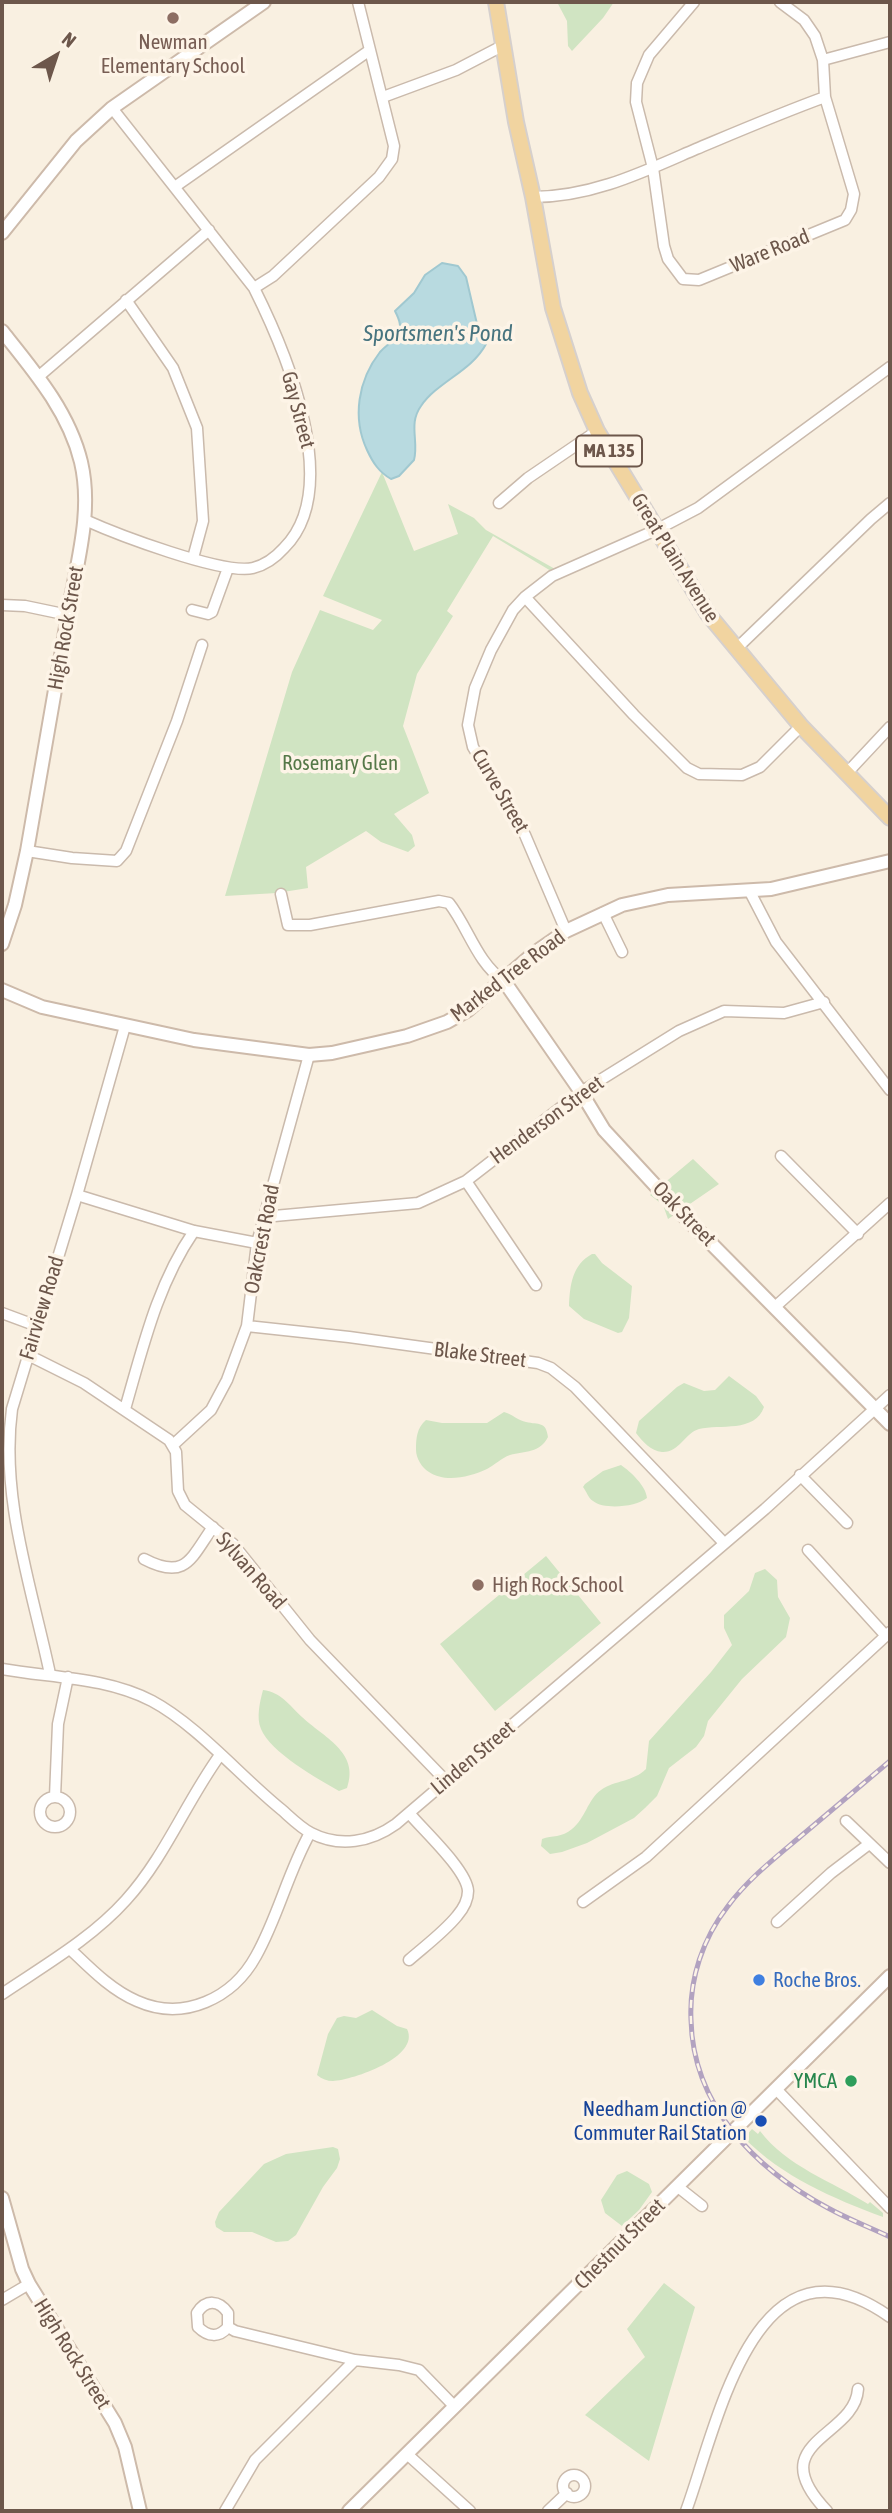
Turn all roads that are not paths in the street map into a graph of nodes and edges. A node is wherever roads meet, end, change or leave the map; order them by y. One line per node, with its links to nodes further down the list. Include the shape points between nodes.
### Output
1 (264, 2): 14 (street)
2 (358, 2): 10 (street)
3 (496, 2): 9 (main road, Great Plain Avenue / MA 135)
4 (678, 2): 7 (street)
5 (694, 2): 7 (street)
6 (780, 2): 11 (street, via 804,20)
7 (686, 10): 15 (street, via 649,55 637,83 636,102)
8 (890, 42): 11 (street)
9 (504, 45): 12 (street, via 456,70); 17 (main road, Great Plain Avenue / MA 135)
10 (370, 50): 12 (street); 16 (street)
11 (823, 60): 13 (street)
12 (383, 97): 20 (street, via 394,146 392,159 379,177 273,276)
13 (825, 97): 15 (street); 15 (street, Ware Road, via 854,194 845,220 699,280 684,279 664,246)
14 (112, 108): 16 (street, Gay Street); 19 (street, via 76,141)
15 (653, 168): 17 (street, via 589,191)
16 (176, 186): 18 (street, Gay Street)
17 (533, 197): 25 (main road, Great Plain Avenue / MA 135, via 557,323)
18 (209, 230): 20 (street, Gay Street); 21 (street)
19 (2, 233)
20 (254, 288): 31 (street, Gay Street, via 292,380 311,462 310,486 302,525 277,555 253,568)
21 (126, 300): 24 (street); 30 (street, via 173,368 197,428 203,521)
22 (2, 331): 24 (street, High Rock Street)
23 (890, 367): 29 (street, Curve Street, via 698,508)
24 (38, 377): 28 (street, High Rock Street, via 73,438 81,463)
25 (597, 431): 26 (street); 29 (main road, Great Plain Avenue / MA 135)
26 (499, 503)
27 (890, 503): 37 (street)
28 (85, 520): 30 (street, Gay Street); 35 (street, High Rock Street)
29 (656, 530): 32 (street, Curve Street, via 552,576); 37 (main road, Great Plain Avenue / MA 135, via 708,614)
30 (193, 558): 31 (street, Gay Street)
31 (228, 568): 34 (street, via 212,612)
32 (525, 597): 38 (street, via 634,715 687,768 699,774 742,775 760,766); 47 (street, Curve Street, via 491,650 475,688 467,725 473,747 525,835)
33 (2, 605): 35 (street)
34 (192, 610)
35 (68, 615): 42 (street, High Rock Street)
36 (202, 645): 42 (street, via 126,851 117,861)
37 (736, 649): 38 (main road, Great Plain Avenue / MA 135)
38 (801, 726): 40 (main road, Great Plain Avenue / MA 135)
39 (890, 727): 40 (street)
40 (846, 774): 41 (main road, Great Plain Avenue / MA 135)
41 (890, 818)
42 (27, 851): 48 (street, High Rock Street)
43 (890, 861): 44 (street, Marked Tree Road)
44 (749, 890): 46 (street, Marked Tree Road, via 651,898); 52 (street, via 776,942)
45 (281, 894): 50 (street, via 292,926 449,903 475,947)
46 (603, 913): 47 (street, Marked Tree Road); 49 (street)
47 (566, 931): 50 (street, Marked Tree Road)
48 (2, 944)
49 (622, 952)
50 (504, 981): 54 (street, Marked Tree Road, via 447,1022 373,1044); 56 (street, Oak Street)
51 (2, 990): 53 (street, Marked Tree Road, via 42,1007)
52 (824, 1002): 55 (street); 56 (street, Henderson Street, via 784,1013 724,1011 679,1031)
53 (125, 1026): 54 (street, Marked Tree Road); 59 (street, Fairview Road)
54 (309, 1055): 61 (street, Oakcrest Road)
55 (890, 1090)
56 (581, 1092): 58 (street, Henderson Street); 66 (street, Oak Street, via 604,1130)
57 (781, 1156): 63 (street)
58 (466, 1181): 61 (street, Henderson Street, via 418,1203); 65 (street)
59 (77, 1195): 62 (street); 68 (street, Fairview Road)
60 (890, 1203): 63 (street)
61 (263, 1217): 64 (street, Oakcrest Road)
62 (194, 1231): 64 (street); 73 (street, via 154,1307)
63 (858, 1234): 66 (street)
64 (257, 1243): 69 (street, Oakcrest Road)
65 (536, 1285)
66 (776, 1306): 72 (street, Oak Street)
67 (2, 1313): 68 (street)
68 (37, 1326): 70 (street, Fairview Road)
69 (247, 1326): 75 (street, Oakcrest Road, via 211,1410); 79 (street, Blake Street, via 551,1368 575,1387)
70 (27, 1355): 73 (street); 84 (street, Fairview Road, via 7,1426 4,1470 18,1552)
71 (890, 1395): 72 (street, Linden Street)
72 (875, 1408): 74 (street, Oak Street); 76 (street, Linden Street)
73 (125, 1409): 75 (street)
74 (890, 1424)
75 (173, 1445): 78 (street, Sylvan Road, via 179,1496 189,1510)
76 (800, 1475): 77 (street); 79 (street, Linden Street)
77 (848, 1523)
78 (213, 1527): 81 (street, via 183,1565 163,1568); 87 (street, Sylvan Road, via 233,1544 310,1640)
79 (724, 1543): 87 (street, Linden Street)
80 (808, 1550): 82 (street)
81 (144, 1559)
82 (888, 1634): 94 (street, via 646,1857)
83 (2, 1670): 84 (street, Linden Street)
84 (50, 1674): 85 (street, Linden Street)
85 (68, 1677): 86 (street, Linden Street, via 120,1688 151,1701); 88 (street, via 58,1724)
86 (220, 1755): 91 (street, Linden Street); 96 (street, via 139,1885)
87 (446, 1781): 89 (street, Linden Street)
88 (55, 1797)
89 (408, 1813): 91 (street, Linden Street, via 385,1832 363,1840 344,1842); 97 (street, via 453,1863 468,1891 457,1917)
90 (846, 1821): 92 (street)
91 (310, 1833): 96 (street, via 257,1956 235,1985 216,1998 184,2009 146,2004 112,1985)
92 (869, 1844): 93 (street); 95 (street)
93 (890, 1863)
94 (583, 1902)
95 (777, 1922)
96 (69, 1948): 99 (street)
97 (409, 1960)
98 (890, 1976): 100 (street, Chestnut Street)
99 (2, 1994)
100 (776, 2089): 101 (street, Chestnut Street); 104 (street)
101 (678, 2187): 103 (street); 111 (street, Chestnut Street)
102 (2, 2198): 105 (street, High Rock Street)
103 (702, 2206)
104 (890, 2208)
105 (29, 2284): 106 (street); 114 (street, High Rock Street, via 115,2423)
106 (2, 2300)
107 (890, 2317): 119 (street, via 838,2292 803,2293 783,2304 756,2336 732,2377)
108 (228, 2327): 109 (street)
109 (355, 2360): 111 (street, via 419,2370); 115 (street, via 255,2460)
110 (858, 2389): 120 (street, via 852,2406 814,2446 803,2467 813,2497)
111 (455, 2407): 112 (street, Chestnut Street)
112 (407, 2454): 116 (street, Chestnut Street); 117 (street)
113 (567, 2493): 118 (street)
114 (140, 2511)
115 (225, 2511)
116 (349, 2511)
117 (470, 2511)
118 (548, 2511)
119 (686, 2511)
120 (827, 2511)

